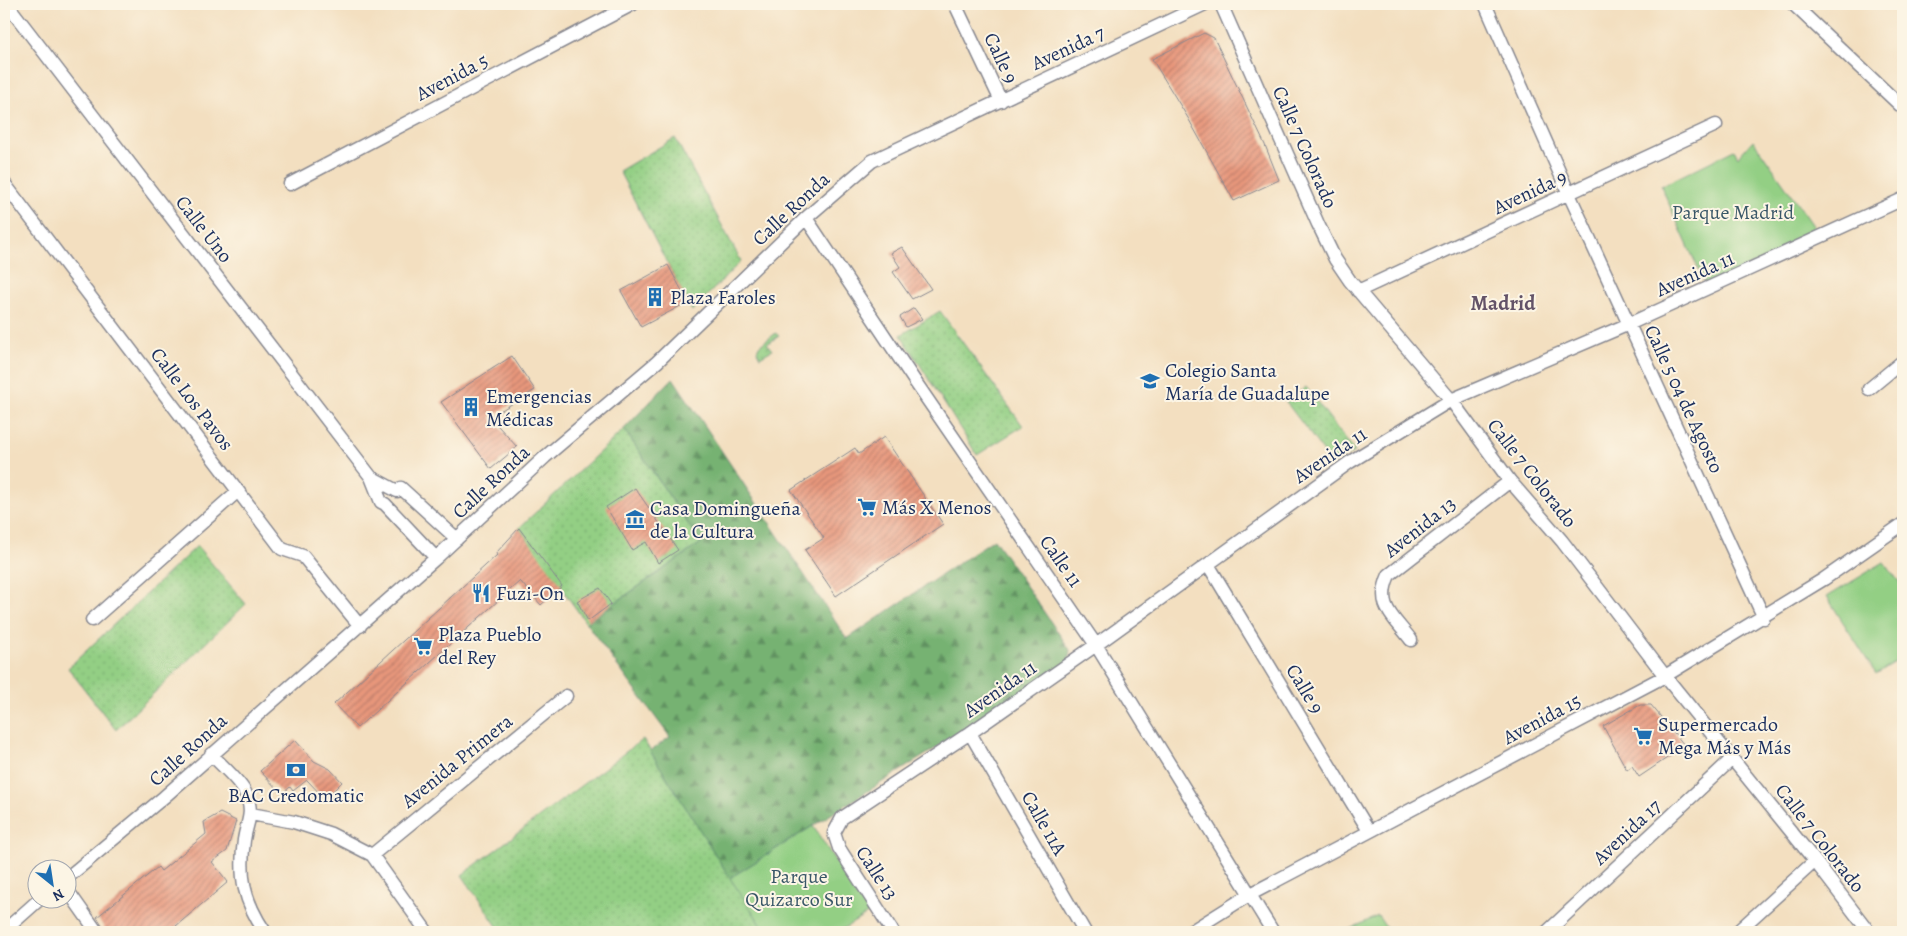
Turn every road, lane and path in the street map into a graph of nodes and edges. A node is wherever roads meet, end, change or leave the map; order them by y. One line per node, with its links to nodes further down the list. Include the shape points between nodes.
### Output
1 (7, 4): 21 (street, Calle Uno)
2 (633, 4): 12 (street, Avenida 5)
3 (955, 4): 8 (street, Calle 9)
4 (1205, 4): 8 (street, Avenida 7)
5 (1221, 4): 16 (street, Calle 7 Colorado, via 1318,224)
6 (1485, 4): 13 (street, Calle 5 04 de Agosto)
7 (1793, 4): 9 (street)
8 (1000, 101): 15 (street, Calle Ronda, via 872,161)
9 (1903, 108)
10 (1716, 125): 13 (street, Avenida 9)
11 (4, 183): 23 (street, Calle Los Pavos)
12 (290, 184)
13 (1569, 194): 16 (street, Avenida 9); 17 (street, Calle 5 04 de Agosto)
14 (1903, 200): 17 (street, Avenida 11)
15 (806, 218): 25 (street, Calle Ronda, via 657,362 545,457); 32 (street, Calle 11)
16 (1358, 291): 20 (street, Calle 7 Colorado)
17 (1629, 324): 20 (street, Avenida 11); 28 (street, Calle 5 04 de Agosto)
18 (1903, 361): 19 (street)
19 (1869, 389)
20 (1451, 400): 22 (street, Calle 7 Colorado); 27 (street, Avenida 11, via 1350,462)
21 (371, 477): 25 (street, Calle Uno, via 397,490 402,488); 26 (street, Calle Uno, via 381,502)
22 (1510, 481): 31 (street, Avenida 13, via 1389,575 1382,589 1382,598); 33 (street, Calle 7 Colorado, via 1562,541)
23 (238, 491): 29 (street); 30 (street, Calle Los Pavos, via 282,549 303,556)
24 (1903, 524): 28 (street, Avenida 15)
25 (457, 538): 26 (street, Calle Ronda)
26 (436, 558): 30 (street, Calle Ronda)
27 (1209, 566): 32 (street, Avenida 11); 39 (street, Calle 9)
28 (1764, 618): 33 (street, Avenida 15)
29 (92, 620)
30 (360, 626): 36 (street, Calle Ronda)
31 (1411, 640)
32 (1096, 645): 35 (street, Avenida 11); 44 (street, Calle 11)
33 (1665, 676): 37 (street, Calle 7 Colorado); 39 (street, Avenida 15)
34 (566, 696): 41 (street, Avenida Primera)
35 (970, 733): 40 (street, Avenida 11, via 842,818); 52 (street, Calle 11A)
36 (211, 754): 38 (street, via 244,790); 43 (street, Calle Ronda)
37 (1733, 758): 42 (street, Calle 7 Colorado); 55 (street, Avenida 17)
38 (251, 814): 41 (street, via 294,822 331,834); 49 (street, via 244,839 241,879)
39 (1369, 831): 44 (street, Avenida 15)
40 (834, 833): 51 (street, Calle 13, via 839,848)
41 (372, 855): 50 (street)
42 (1815, 861): 56 (street); 57 (street, Calle 7 Colorado)
43 (78, 869)
44 (1249, 895): 53 (street, Avenida 15); 54 (street, Calle 11)
45 (78, 906): 48 (street)
46 (30, 908): 47 (street)
47 (4, 931)
48 (96, 932)
49 (265, 932)
50 (427, 932)
51 (893, 932)
52 (1085, 932)
53 (1190, 932)
54 (1273, 932)
55 (1547, 932)
56 (1737, 932)
57 (1869, 932)

